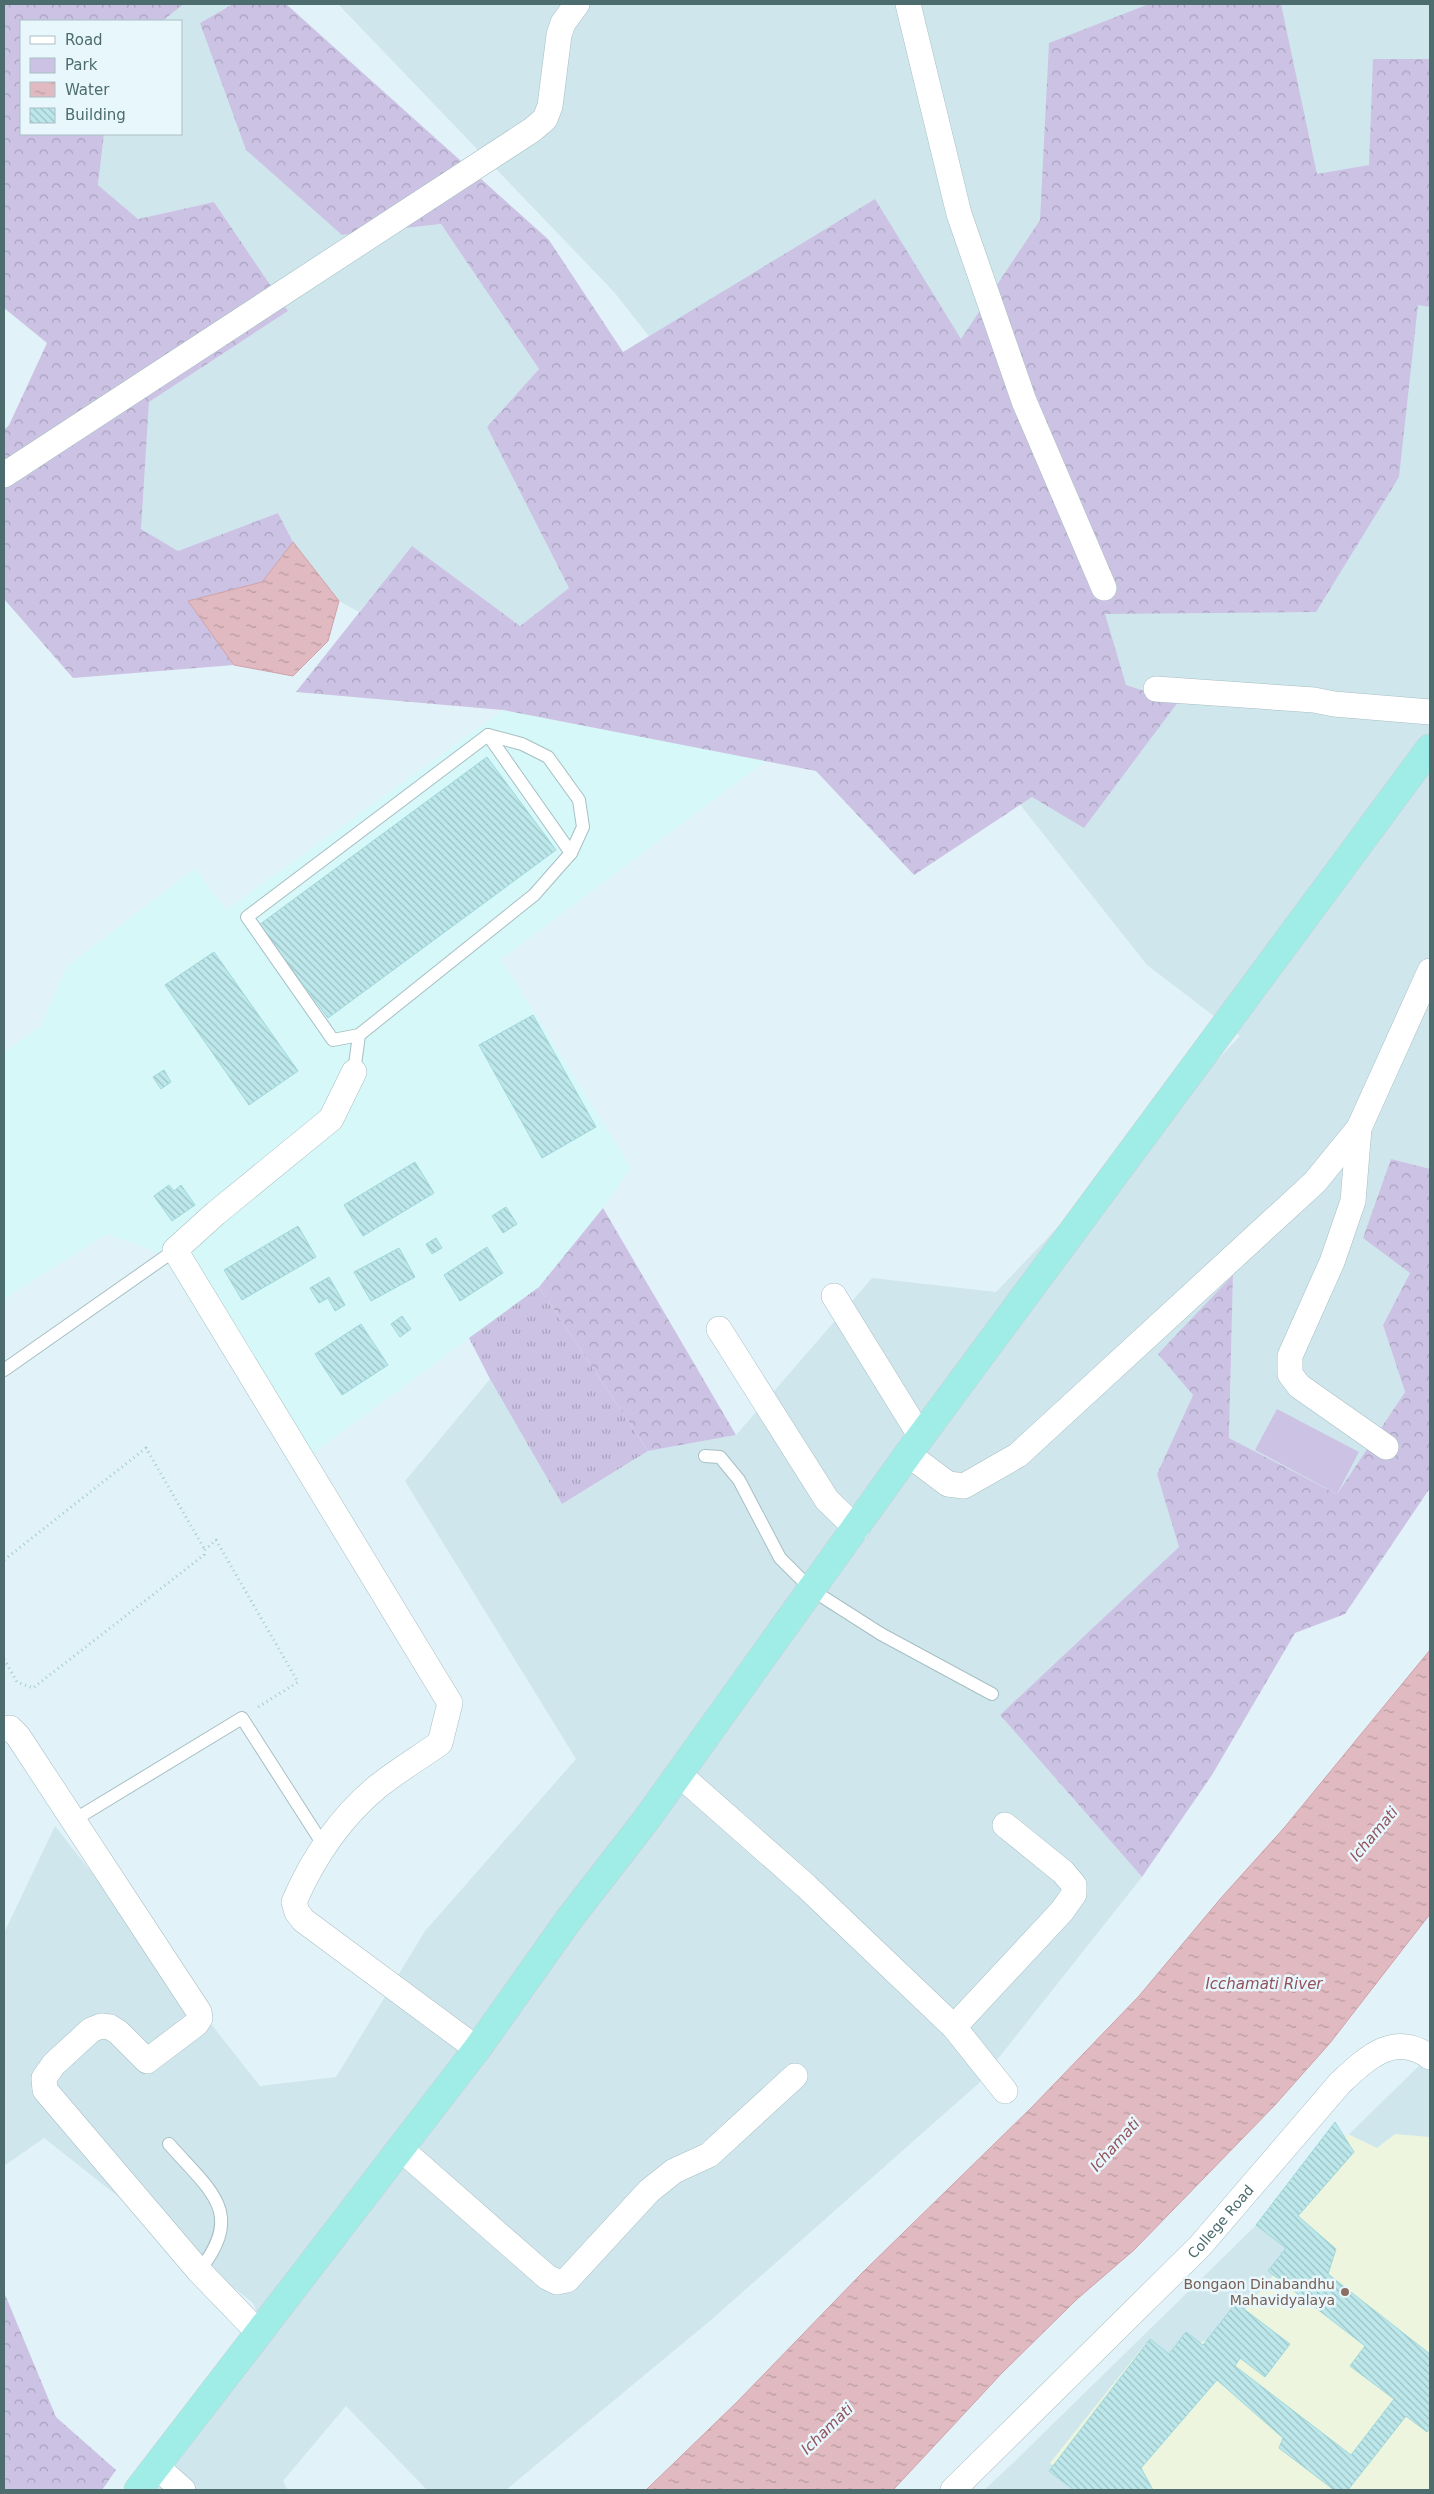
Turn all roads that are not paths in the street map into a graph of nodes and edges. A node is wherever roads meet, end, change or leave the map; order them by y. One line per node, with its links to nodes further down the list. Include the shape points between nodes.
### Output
1 (577, 4): 3 (street, via 563,23 559,35 550,106 544,119 532,130)
2 (908, 4): 4 (street, via 960,214 1024,402)
3 (4, 474)
4 (1104, 588)
5 (1156, 689): 6 (street)
6 (1430, 712)
7 (488, 735): 9 (lane); 9 (lane, via 522,744 548,757 579,800 583,827); 11 (lane, via 246,917 333,1040)
8 (1430, 748): 18 (highway)
9 (571, 853): 11 (lane, via 534,895)
10 (1430, 971): 13 (street)
11 (360, 1035): 12 (lane)
12 (354, 1072): 14 (street, via 330,1119)
13 (1359, 1128): 18 (street, via 1315,1182 1018,1455 964,1486 948,1484); 19 (street, via 1353,1201 1332,1262 1290,1356 1290,1374 1299,1386)
14 (175, 1250): 17 (lane); 28 (street, via 450,1703 440,1743 378,1787 356,1807)
15 (834, 1296): 18 (street)
16 (719, 1329): 21 (street, via 827,1500)
17 (4, 1370)
18 (915, 1446): 21 (highway)
19 (1386, 1446)
20 (705, 1456): 22 (lane, via 720,1457 732,1472 780,1558)
21 (856, 1529): 22 (highway)
22 (812, 1590): 23 (lane, via 882,1634); 25 (highway)
23 (992, 1694)
24 (4, 1729): 26 (street, via 10,1728 14,1732)
25 (679, 1774): 29 (street, via 806,1886); 30 (highway, via 570,1918)
26 (74, 1820): 28 (lane, via 242,1718); 36 (street, via 200,2018 189,2030 147,2060 110,2027 91,2030 54,2064 44,2078 45,2090)
27 (1005, 1825): 29 (street, via 1063,1872 1074,1885 1074,1894 1062,1912)
28 (324, 1846): 30 (street, via 294,1902 303,1920)
29 (954, 2027): 33 (street)
30 (477, 2049): 35 (highway)
31 (1430, 2057): 41 (street, College Road, via 1418,2049 1396,2046 1384,2049 1361,2063 1340,2082 1200,2246)
32 (795, 2076): 35 (street, via 709,2155 674,2171 649,2190 567,2280 557,2282 547,2277)
33 (1005, 2091)
34 (169, 2144): 36 (lane, via 221,2209 220,2238)
35 (402, 2149): 37 (highway)
36 (199, 2271): 37 (street)
37 (258, 2332): 38 (highway)
38 (156, 2466): 39 (highway); 40 (street)
39 (138, 2490)
40 (183, 2490)
41 (953, 2490)

